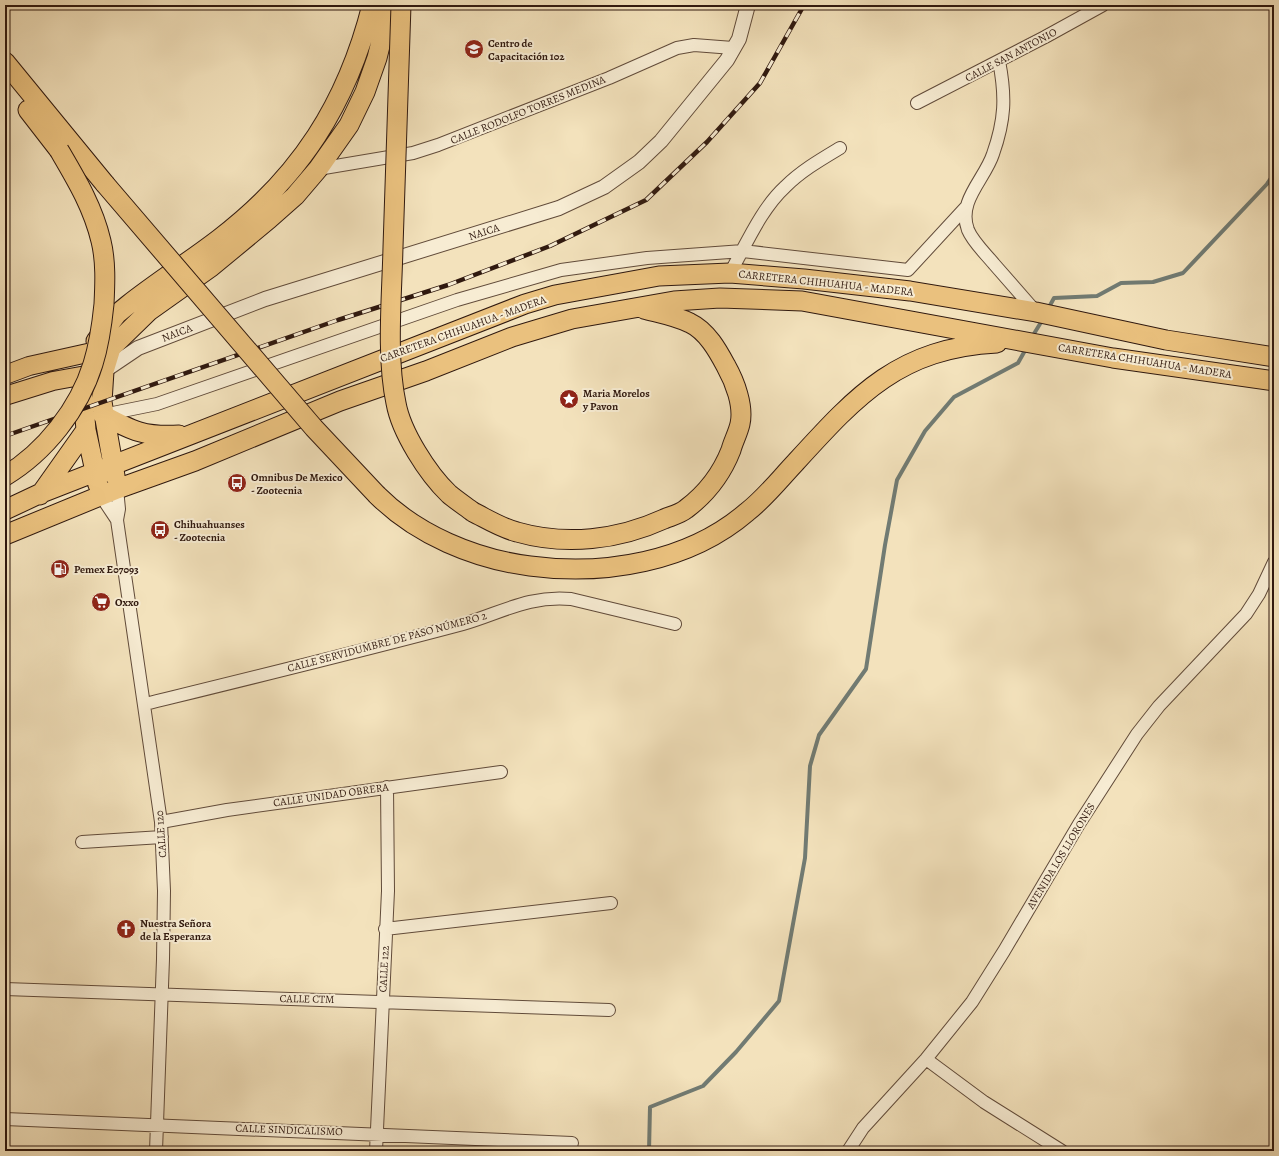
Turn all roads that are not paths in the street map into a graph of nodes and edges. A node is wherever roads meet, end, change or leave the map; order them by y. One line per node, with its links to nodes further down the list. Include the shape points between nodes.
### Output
1 (372, 5): 21 (highway, via 353,66 335,106 318,136 291,173 220,239 122,310 103,331)
2 (390, 5): 12 (highway, via 377,58 365,92 349,125)
3 (401, 5): 16 (highway, bridge, via 391,359 396,404 402,424 436,480 473,512 503,527 529,535 565,540 595,539 633,532 685,510 710,486 726,463 740,424 739,401 728,370 706,336 692,323)
4 (748, 5): 6 (street, NAICA, via 739,39)
5 (1103, 5): 7 (street, CALLE SAN ANTONIO)
6 (733, 48): 12 (street, CALLE RODOLFO TORRES MEDINA, via 694,45 677,48 438,145 414,153); 20 (street, NAICA, via 718,74 661,141 639,162 587,196 559,208 454,242 265,299)
7 (999, 61): 10 (street, CALLE SAN ANTONIO); 13 (street, via 1004,110 993,156 974,188)
8 (5, 62): 18 (highway, bridge, via 105,184 299,411 377,495 391,509 434,536 473,553 506,563 565,569 605,567 664,556 693,546 748,512 848,406 905,365 937,352 984,344)
9 (5, 82): 33 (highway, bridge, via 59,150 89,205 101,242 105,292 98,348 93,365 67,416 31,457)
10 (917, 103)
11 (840, 148): 14 (street, via 807,168 783,188 766,210)
12 (318, 169): 19 (highway, via 295,196 269,219 211,267 149,310)
13 (967, 206): 14 (street, via 908,270); 17 (street, via 965,221 973,239)
14 (743, 251): 15 (street); 28 (street, via 647,258 561,270 457,300 157,404)
15 (730, 273): 17 (highway, CARRETERA CHIHUAHUA - MADERA, via 804,278 910,291); 30 (highway, CARRETERA CHIHUAHUA - MADERA, via 659,276 555,295 525,304)
16 (639, 308): 18 (highway, CARRETERA CHIHUAHUA - MADERA, via 674,301 720,298 802,300); 34 (highway, CARRETERA CHIHUAHUA - MADERA, via 572,319 512,337 340,401)
17 (1042, 313): 22 (highway, CARRETERA CHIHUAHUA - MADERA, via 1166,340)
18 (1026, 342): 26 (highway, CARRETERA CHIHUAHUA - MADERA, via 1113,358)
19 (111, 348): 20 (street, NAICA); 21 (main road); 23 (highway)
20 (138, 348): 23 (street, NAICA)
21 (90, 353): 24 (main road, via 29,366); 25 (highway)
22 (1274, 357)
23 (104, 371): 25 (main road); 28 (highway)
24 (5, 375)
25 (83, 377): 27 (main road, via 53,381); 29 (highway, via 82,395)
26 (1274, 381)
27 (5, 396)
28 (103, 415): 30 (highway, via 140,434); 31 (highway)
29 (86, 430): 32 (highway); 35 (highway)
30 (192, 434): 31 (highway, CARRETERA CHIHUAHUA - MADERA)
31 (114, 465): 32 (highway, CARRETERA CHIHUAHUA - MADERA); 34 (highway)
32 (96, 473): 34 (highway); 35 (highway, CARRETERA CHIHUAHUA - MADERA)
33 (5, 476)
34 (109, 493): 37 (highway, CARRETERA CHIHUAHUA - MADERA); 38 (street, CALLE 120); 38 (street, CALLE 120, via 119,509)
35 (39, 494): 36 (highway, CARRETERA CHIHUAHUA - MADERA); 37 (highway)
36 (5, 510)
37 (48, 518): 39 (highway, CARRETERA CHIHUAHUA - MADERA)
38 (117, 520): 42 (street, CALLE 120)
39 (5, 535)
40 (1274, 562): 54 (street, AVENIDA LOS LLORONES, via 1246,614 1159,706 1137,734 1079,824 980,989)
41 (675, 624): 42 (street, CALLE SERVIDUMBRE DE PASO NÚMERO 2, via 571,599 539,599 463,624)
42 (145, 704): 45 (street, CALLE 120)
43 (501, 772): 44 (street, CALLE UNIDAD OBRERA)
44 (387, 787): 45 (street, CALLE UNIDAD OBRERA); 49 (street, CALLE 122, via 388,891)
45 (162, 822): 46 (street, CALLE 120)
46 (162, 837): 47 (street); 51 (street, CALLE 120)
47 (82, 842)
48 (611, 903): 49 (street)
49 (385, 929): 52 (street, CALLE 122)
50 (5, 988): 51 (street, CALLE CTM)
51 (162, 995): 52 (street, CALLE CTM); 56 (street, CALLE 120)
52 (382, 1001): 53 (street, CALLE CTM); 57 (street, CALLE 122)
53 (610, 1010)
54 (926, 1059): 61 (street, AVENIDA LOS LLORONES, via 863,1128); 62 (street, via 984,1102)
55 (5, 1119): 56 (street, CALLE SINDICALISMO)
56 (157, 1125): 57 (street, CALLE SINDICALISMO); 59 (street, CALLE 120)
57 (376, 1134): 58 (street, CALLE SINDICALISMO); 60 (street, CALLE 122)
58 (572, 1143)
59 (156, 1151)
60 (376, 1151)
61 (848, 1151)
62 (1062, 1151)

